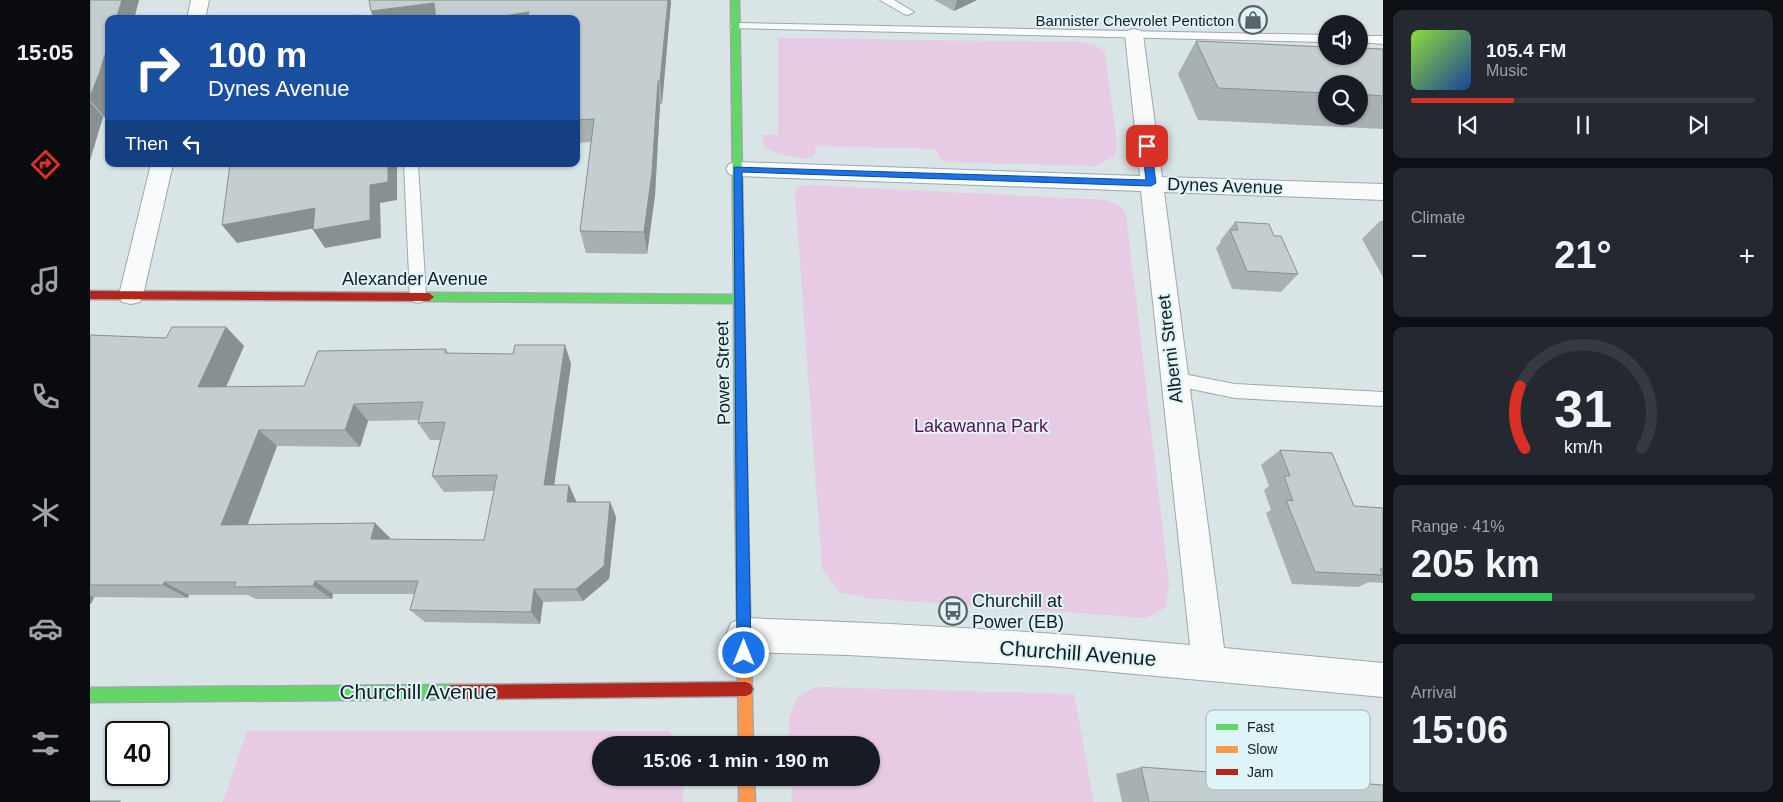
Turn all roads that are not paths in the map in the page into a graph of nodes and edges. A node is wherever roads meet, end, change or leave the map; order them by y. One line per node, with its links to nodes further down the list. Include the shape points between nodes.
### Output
1 (200, 0): 5 (street)
2 (735, 0): 6 (street, Power Street)
3 (886, 0): 4 (lane)
4 (908, 12)
5 (197, 15)
6 (736, 26): 7 (lane); 13 (street, Power Street)
7 (1134, 35): 8 (lane); 14 (street, Alberni Street)
8 (1318, 39)
9 (1368, 39): 10 (lane)
10 (1383, 40)
11 (161, 167): 17 (street)
12 (411, 167): 18 (lane)
13 (738, 169): 14 (street, Dynes Avenue); 19 (street, Power Street)
14 (1151, 183): 15 (street, Dynes Avenue); 20 (street, Alberni Street)
15 (1383, 192)
16 (90, 294): 17 (street, Alexander Avenue)
17 (131, 295): 18 (street, Alexander Avenue)
18 (418, 297): 19 (street, Alexander Avenue)
19 (739, 299): 22 (street, Power Street)
20 (1173, 379): 21 (lane, via 1235,391); 23 (street, Alberni Street)
21 (1383, 399)
22 (743, 635): 23 (street, Churchill Avenue, via 1039,648); 25 (street, Power Street)
23 (1209, 663): 24 (street, Churchill Avenue)
24 (1383, 680)
25 (746, 689): 26 (street, Churchill Avenue); 27 (street, Power Street)
26 (90, 695)
27 (746, 736)
28 (747, 786): 29 (street)
29 (747, 802)

